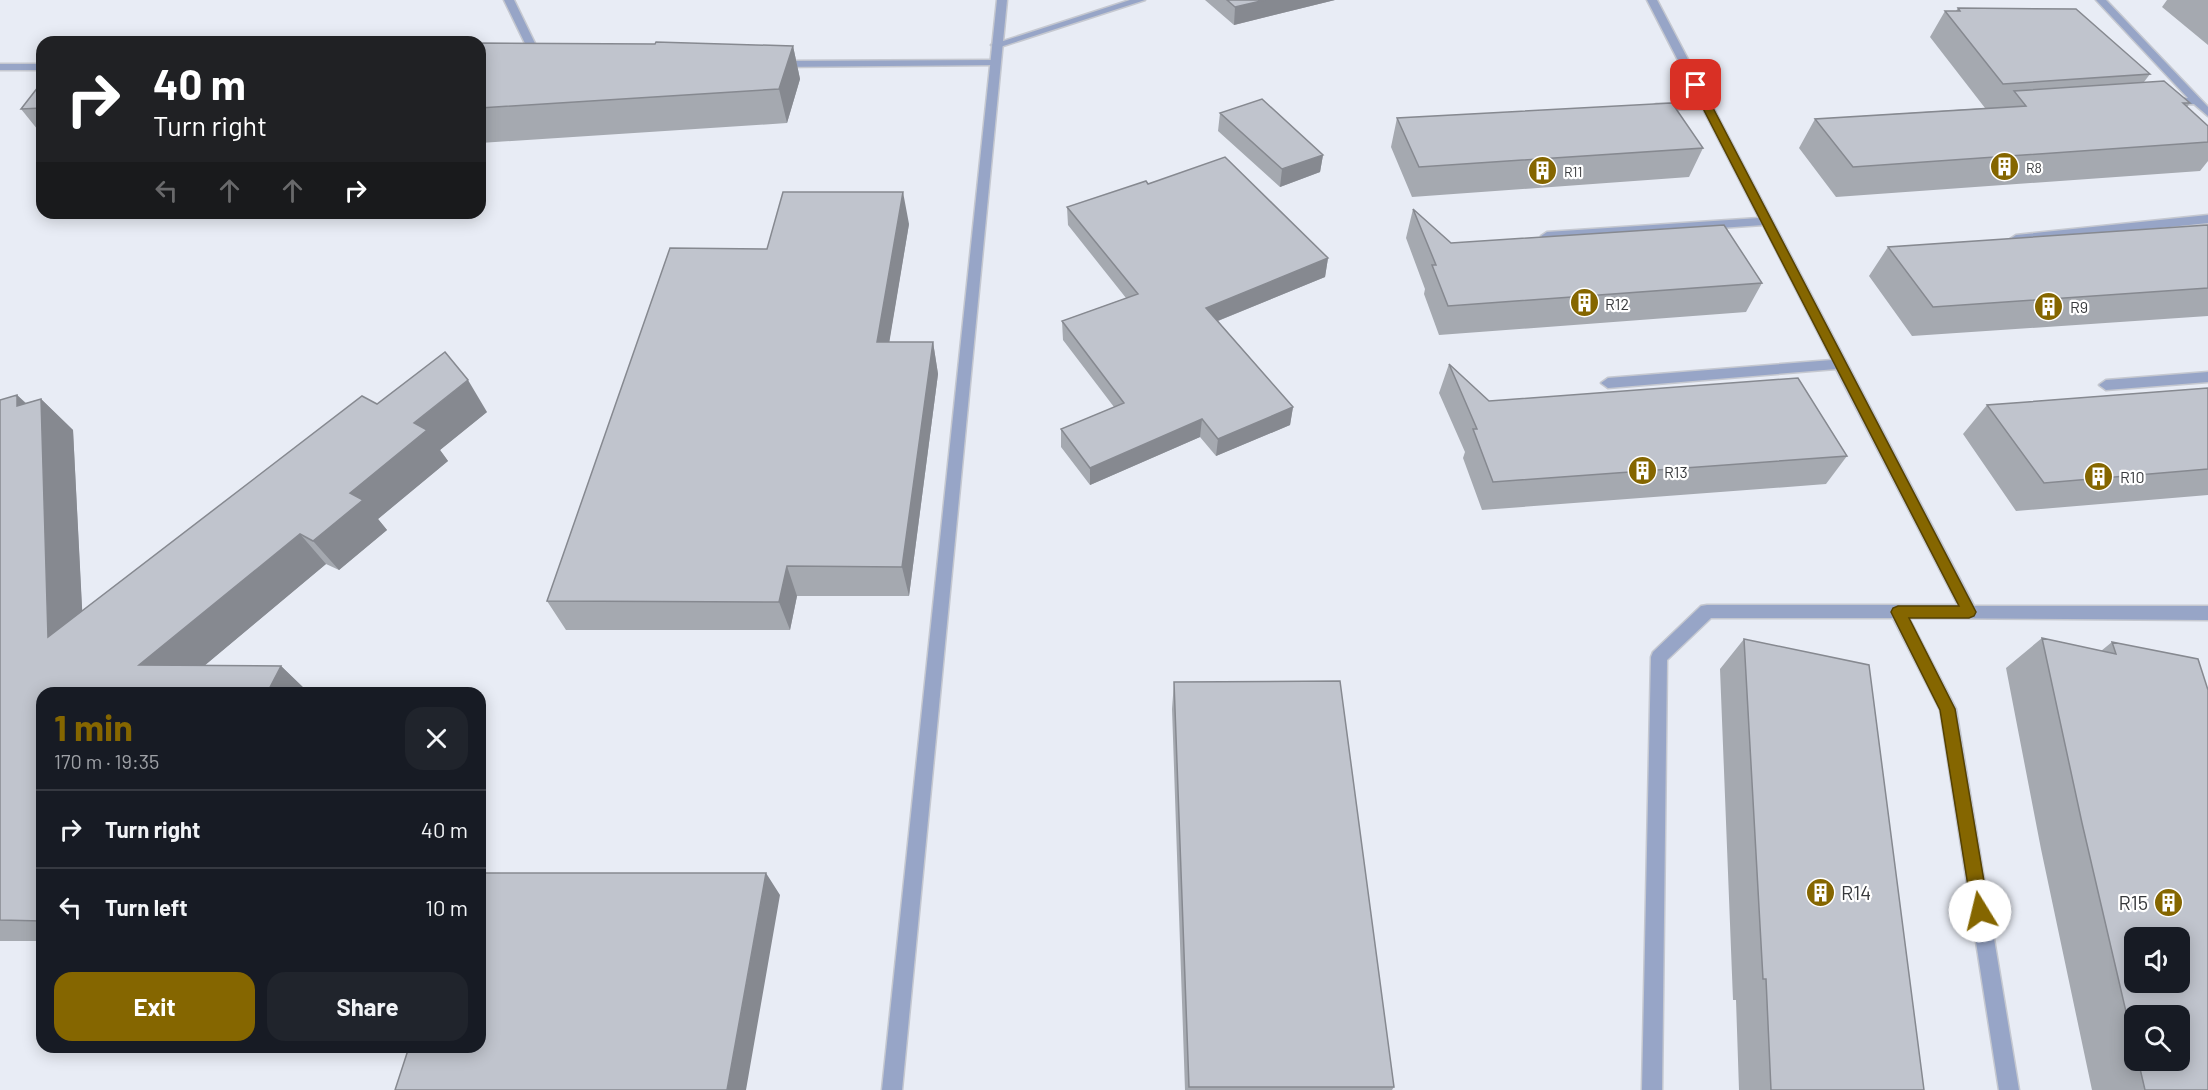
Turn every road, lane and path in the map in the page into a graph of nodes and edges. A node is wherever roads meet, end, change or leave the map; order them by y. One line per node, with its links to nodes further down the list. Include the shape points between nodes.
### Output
1 (509, 0): 9 (street, via 536,65)
2 (1002, 0): 6 (street)
3 (1140, 0): 6 (street)
4 (1652, 0): 14 (street)
5 (2101, 0): 12 (street)
6 (996, 45): 7 (street)
7 (994, 63): 8 (street); 28 (street)
8 (768, 64)
9 (553, 65)
10 (0, 67): 11 (street)
11 (36, 67)
12 (2197, 101): 13 (street); 16 (street)
13 (2161, 104)
14 (1707, 106): 15 (street); 18 (street)
15 (1639, 108)
16 (2207, 112)
17 (2208, 219): 20 (street)
18 (1767, 221): 19 (street); 21 (street)
19 (1547, 236)
20 (2007, 240)
21 (1841, 364): 23 (street); 26 (street)
22 (2208, 377): 24 (street)
23 (1608, 383)
24 (2106, 385)
25 (1898, 612): 26 (street); 29 (street, via 1707,611 1659,657); 30 (street, via 1948,709)
26 (1969, 612): 27 (street)
27 (2208, 613)
28 (892, 1090)
29 (1652, 1090)
30 (2009, 1090)

